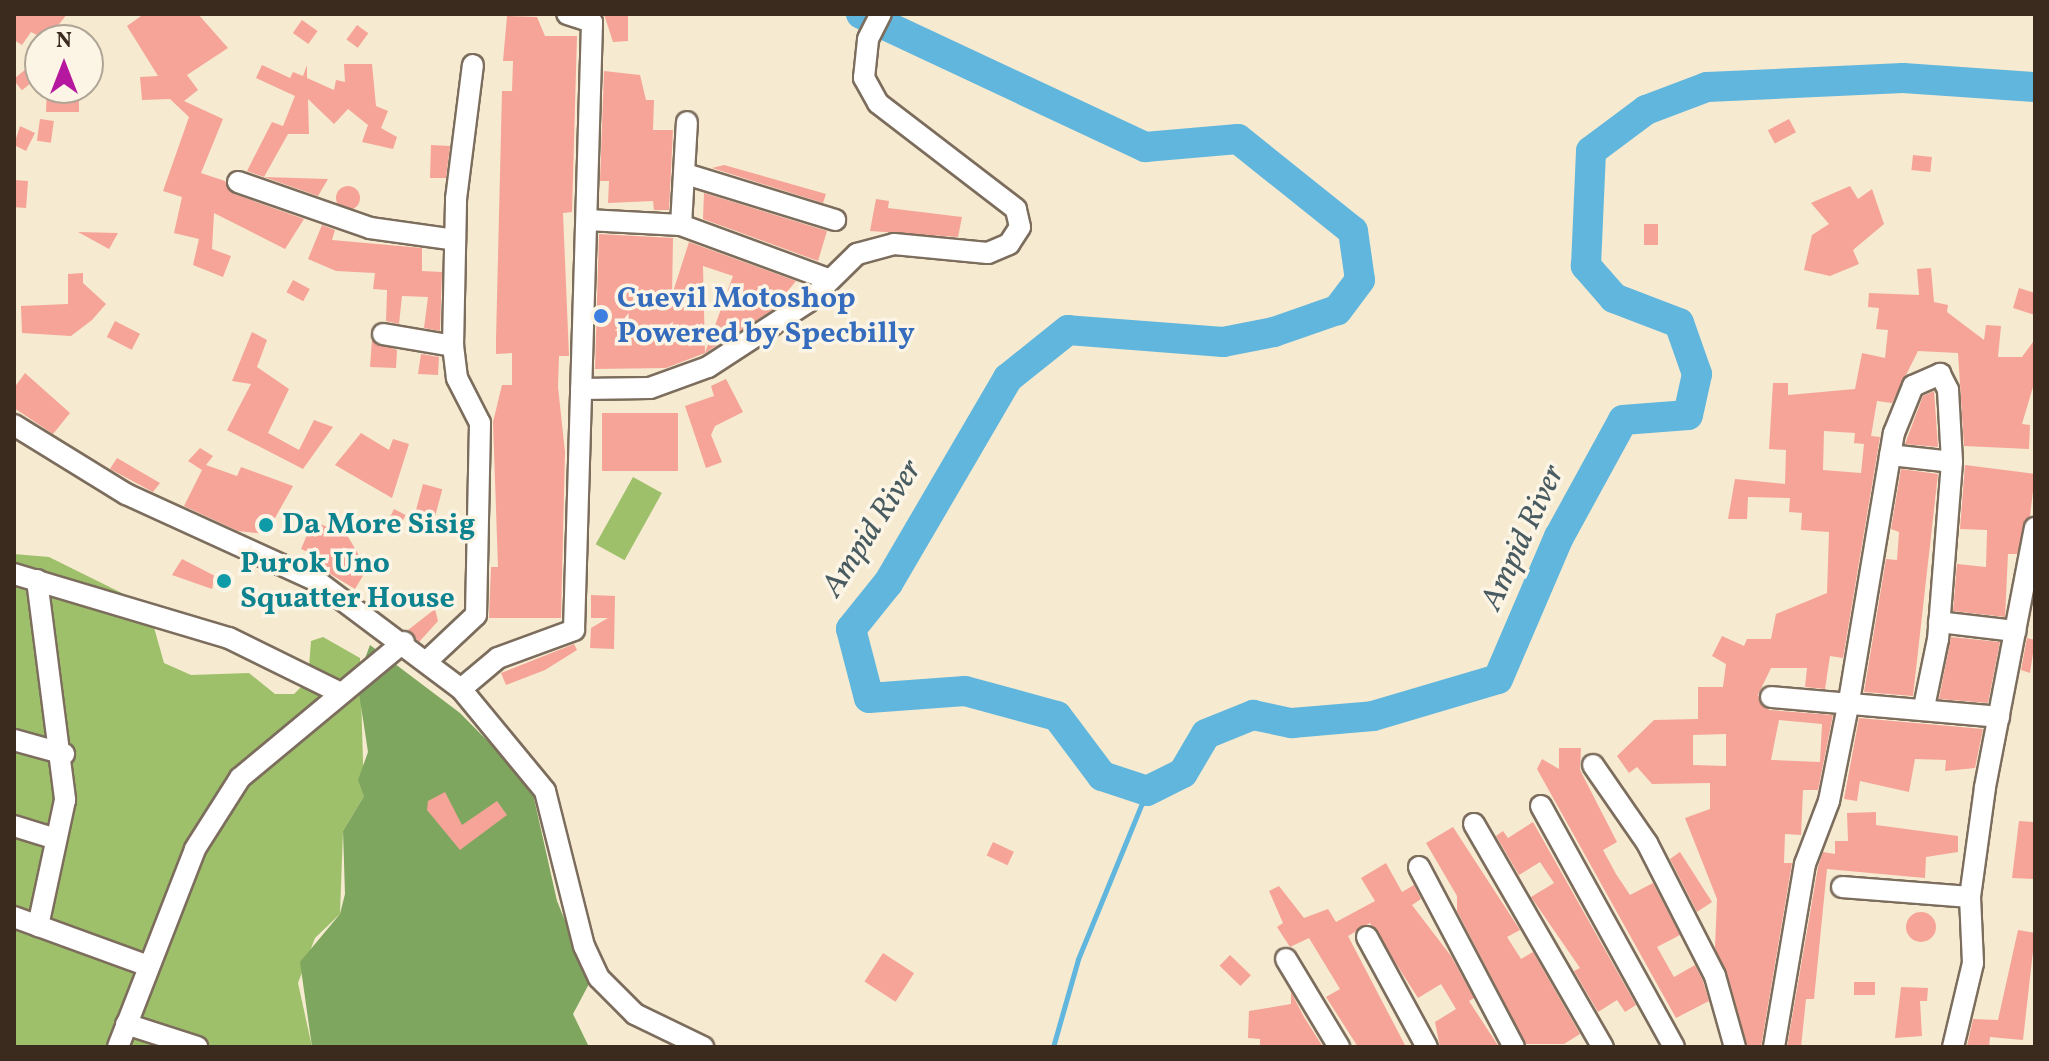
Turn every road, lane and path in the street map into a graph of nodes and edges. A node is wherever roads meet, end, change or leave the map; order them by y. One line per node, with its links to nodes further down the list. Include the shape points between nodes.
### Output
1 (567, 14): 7 (street, via 592,22)
2 (881, 14): 11 (street, via 862,59 878,103 1004,195 1020,227 1009,244 988,253 894,244 857,254)
3 (473, 65): 10 (street)
4 (687, 122): 5 (street)
5 (689, 175): 8 (street); 9 (street)
6 (238, 182): 10 (street, via 370,228)
7 (587, 220): 9 (street); 14 (street)
8 (835, 220)
9 (681, 225): 11 (street)
10 (455, 240): 13 (street)
11 (828, 279): 14 (street, via 798,310 708,367 650,388)
12 (383, 334): 13 (street)
13 (453, 346): 24 (street, via 457,378 480,423 476,615)
14 (581, 389): 25 (street, via 574,630 498,658)
15 (14, 425): 23 (street, via 126,494 317,581)
16 (1890, 455): 17 (street); 17 (street, via 1905,399 1922,377 1940,374 1948,390); 28 (street)
17 (1952, 462): 21 (street)
18 (2035, 528): 22 (street)
19 (14, 574): 20 (street)
20 (37, 580): 26 (street, via 229,638); 32 (street)
21 (1939, 622): 22 (street); 29 (street)
22 (2015, 631): 30 (street)
23 (404, 642): 24 (street); 26 (street)
24 (427, 661): 25 (street)
25 (461, 689): 49 (street, via 545,791 584,946 599,978 635,1014)
26 (341, 693): 45 (street, via 240,778 195,849)
27 (1771, 697): 28 (street)
28 (1849, 701): 29 (street); 56 (street, via 1829,801 1805,864)
29 (1924, 707): 30 (street)
30 (1999, 717): 40 (street)
31 (14, 740): 32 (street)
32 (64, 754): 37 (street)
33 (1593, 765): 55 (street, via 1647,843 1715,976)
34 (1541, 806): 54 (street)
35 (1474, 824): 53 (street)
36 (14, 826): 37 (street)
37 (56, 839): 42 (street)
38 (1419, 867): 52 (street)
39 (1842, 887): 40 (street)
40 (1970, 897): 57 (street, via 1973,963)
41 (14, 917): 42 (street)
42 (38, 926): 45 (street)
43 (1367, 937): 51 (street)
44 (1286, 959): 50 (street)
45 (146, 965): 46 (street)
46 (126, 1024): 47 (street); 48 (street)
47 (118, 1047)
48 (197, 1047)
49 (703, 1047)
50 (1339, 1047)
51 (1427, 1047)
52 (1514, 1047)
53 (1603, 1047)
54 (1674, 1047)
55 (1735, 1047)
56 (1774, 1047)
57 (1953, 1047)

